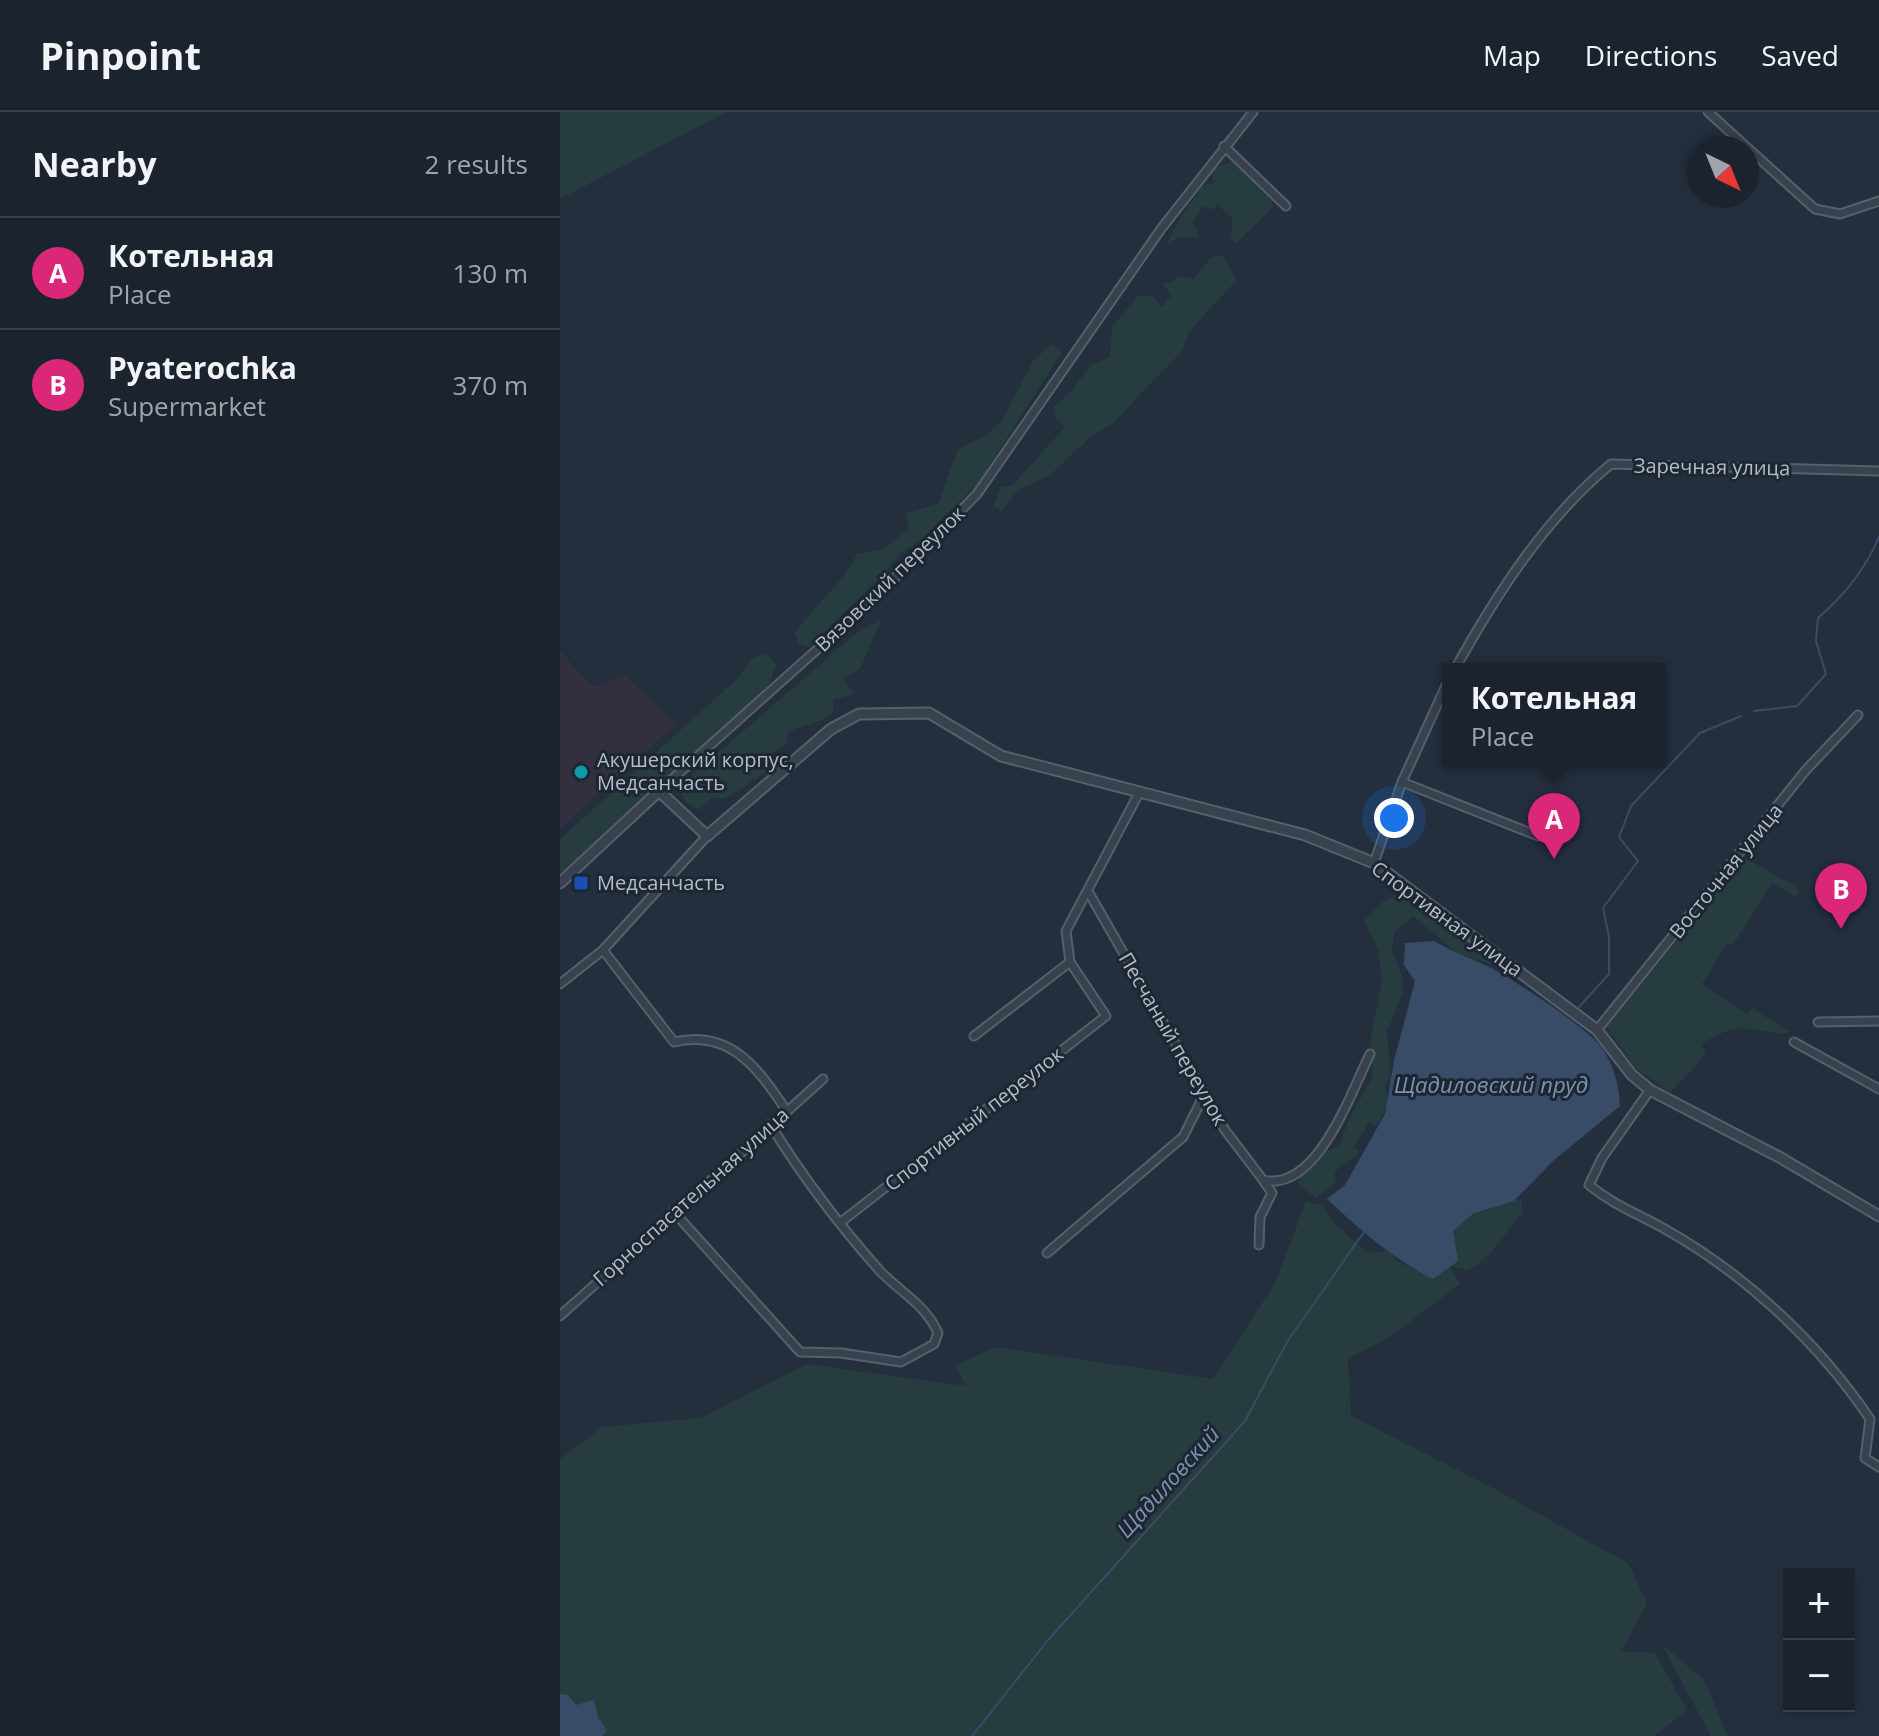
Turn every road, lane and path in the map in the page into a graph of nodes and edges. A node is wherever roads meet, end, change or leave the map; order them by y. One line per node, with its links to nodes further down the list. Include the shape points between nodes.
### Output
1 (1253, 112): 3 (street, Вязовский переулок)
2 (1708, 112): 4 (street, via 1815,209 1840,214)
3 (1224, 146): 5 (street); 11 (street, Вязовский переулок, via 968,504 879,594)
4 (1879, 201)
5 (1286, 206)
6 (1879, 471): 7 (street, Заречная улица, via 1611,464 1585,486 1506,583)
7 (1459, 663)
8 (1442, 694): 10 (street)
9 (1858, 715): 23 (street, Восточная улица, via 1806,770)
10 (1402, 782): 14 (street); 15 (street)
11 (659, 791): 13 (street); 16 (street, Вязовский переулок)
12 (1139, 793): 13 (street, Спортивная улица, via 1001,756 929,713 859,714 831,729); 15 (street, Спортивная улица, via 1305,835); 17 (street)
13 (707, 836): 18 (street)
14 (1538, 836)
15 (1374, 863): 23 (street, Спортивная улица)
16 (560, 883)
17 (1089, 893): 19 (street, via 1066,931); 30 (street, Песчаный переулок)
18 (603, 950): 20 (street); 31 (street, via 674,1042 710,1039 731,1047 749,1060)
19 (1070, 962): 24 (street); 36 (street, Спортивный переулок, via 1106,1016)
20 (560, 984)
21 (1879, 1021): 22 (street)
22 (1818, 1022)
23 (1597, 1030): 29 (street, Спортивная улица)
24 (974, 1036)
25 (1794, 1042): 28 (street)
26 (1370, 1054): 33 (street, via 1318,1154 1302,1171 1279,1181)
27 (823, 1079): 31 (street, Горноспасательная улица)
28 (1879, 1089)
29 (1650, 1090): 35 (street, Спортивная улица); 40 (street, via 1589,1185 1616,1207 1685,1243 1767,1302 1815,1350 1870,1419 1865,1458)
30 (1205, 1093): 33 (street, Песчаный переулок); 38 (street, via 1183,1137)
31 (786, 1110): 32 (street, Горноспасательная улица)
32 (770, 1124): 34 (street, Горноспасательная улица); 36 (street, via 803,1178)
33 (1263, 1180): 37 (street, via 1272,1193 1260,1217)
34 (673, 1211): 36 (street, via 800,1352 901,1362 934,1344 938,1333 933,1321 882,1273); 39 (street, Горноспасательная улица)
35 (1879, 1216)
36 (841, 1222)
37 (1259, 1245)
38 (1047, 1253)
39 (560, 1316)
40 (1879, 1467)

